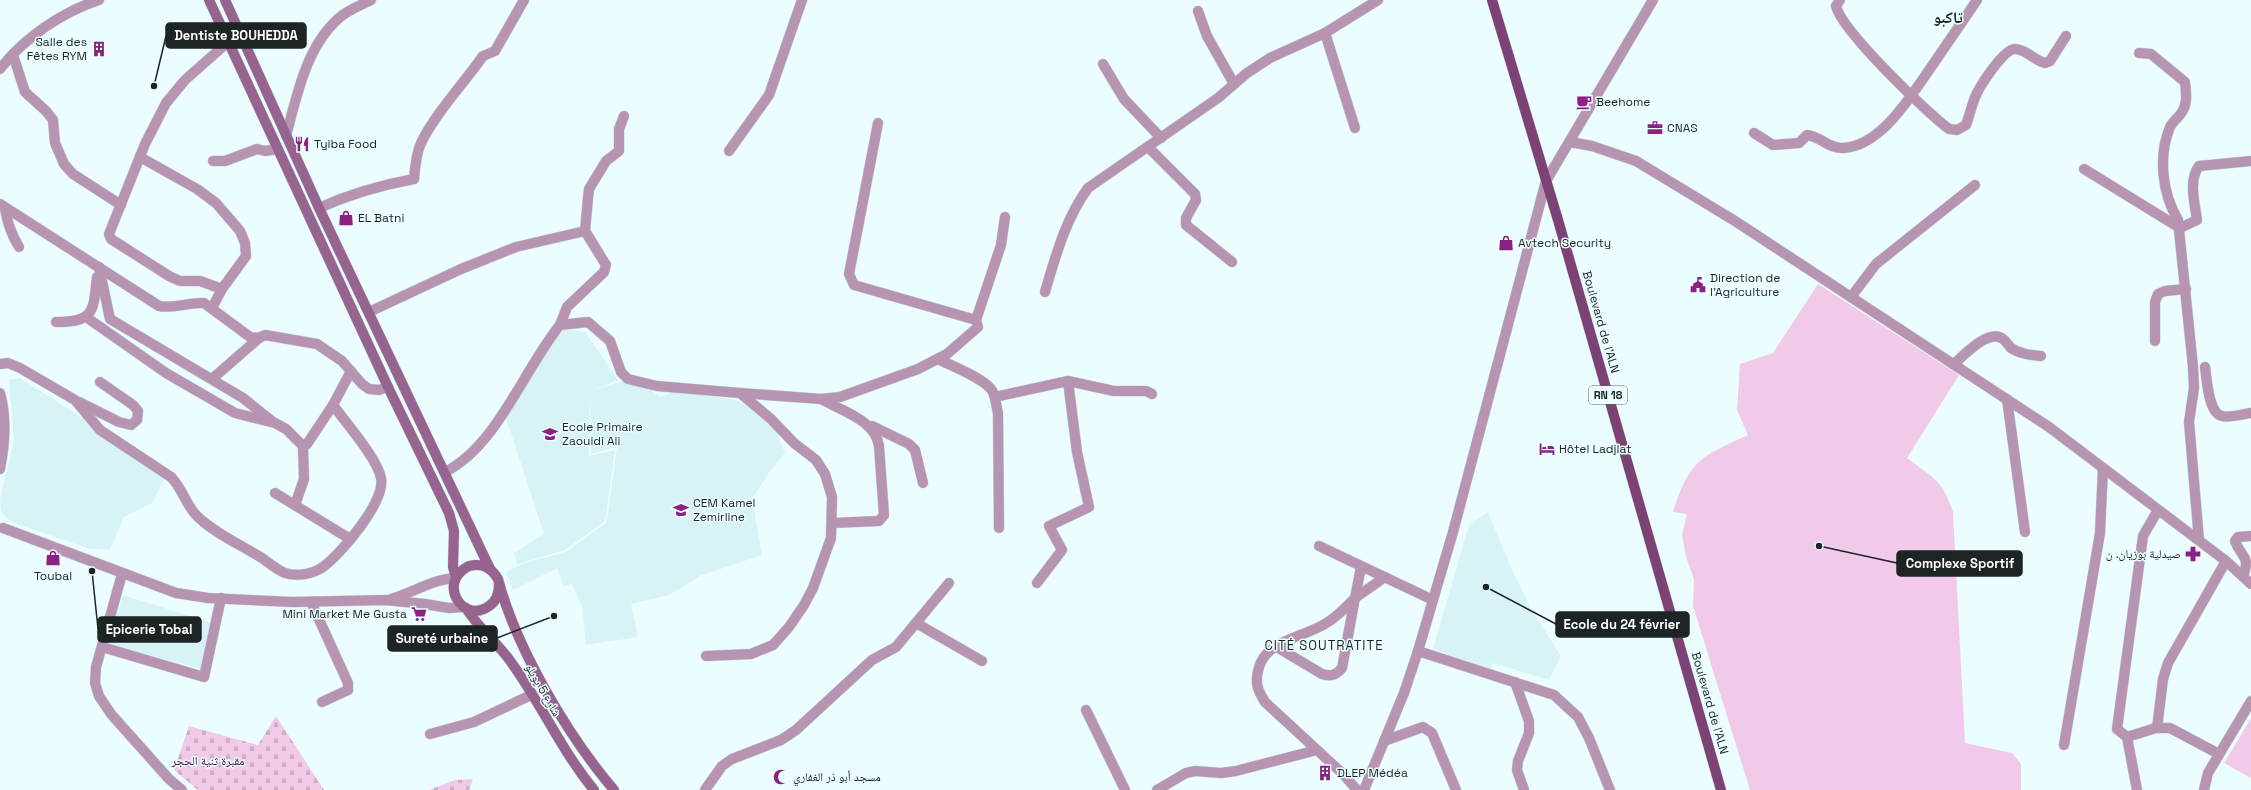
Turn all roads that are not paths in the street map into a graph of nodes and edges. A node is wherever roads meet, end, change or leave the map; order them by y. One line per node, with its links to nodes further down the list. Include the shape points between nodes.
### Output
1 (100, 0): 17 (street, via 51,23)
2 (209, 0): 15 (main road)
3 (225, 0): 26 (main road)
4 (371, 0): 26 (street, via 340,17 326,30 304,71)
5 (524, 0): 40 (street, via 495,51 483,56 429,128 420,144 414,179 388,183)
6 (802, 0): 31 (street, via 769,95)
7 (1378, 0): 13 (street)
8 (1492, 0): 36 (main road, Boulevard de l'ALN / RN 18)
9 (1653, 0): 28 (street)
10 (1840, 0): 21 (street, via 1836,6 1842,20 1878,62)
11 (1977, 0): 21 (street)
12 (1198, 11): 20 (street, via 1207,36)
13 (1326, 33): 20 (street, via 1270,58); 24 (street)
14 (2066, 36): 21 (street, via 2050,61 2046,63 2022,51 2009,51 1995,65 1977,92 1966,125 1957,130 1949,129 1940,123)
15 (228, 42): 30 (main road); 32 (street, via 185,80 166,103 155,121)
16 (2140, 52): 42 (street, via 2151,54 2185,82 2186,100 2182,112 2170,126 2164,176 2168,203)
17 (13, 55): 19 (street); 38 (street, via 25,92 53,120 55,143 64,164 74,174)
18 (1103, 64): 27 (street, via 1124,99)
19 (0, 69)
20 (1234, 84): 27 (street)
21 (1912, 94): 25 (street, via 1895,116 1876,134 1844,148 1833,148 1821,138 1807,135 1799,143 1773,145)
22 (624, 116): 43 (street, via 619,129 619,151 606,161 589,189)
23 (878, 123): 54 (street, via 854,240 848,274 850,280 854,285)
24 (1355, 128)
25 (1754, 133)
26 (286, 136): 40 (main road)
27 (1161, 138): 29 (street)
28 (1570, 142): 36 (street); 50 (street, via 1592,146 1636,161 1735,221)
29 (1148, 147): 45 (street, via 1195,194 1196,200 1186,218 1186,225); 49 (street, via 1088,188 1078,202 1061,236)
30 (278, 149): 33 (street, via 258,149 225,162); 68 (main road)
31 (729, 151)
32 (140, 157): 38 (street); 47 (street, via 197,189 216,203 240,231 245,243 246,256)
33 (213, 161)
34 (2251, 161): 42 (street, via 2199,166 2194,172 2193,180 2197,220)
35 (2084, 169): 42 (street)
36 (1546, 181): 110 (street); 142 (main road, Boulevard de l'ALN / RN 18)
37 (1975, 185): 50 (street, via 1876,264)
38 (121, 205): 47 (street, via 109,234 112,239 168,276 180,280 200,281)
39 (3, 206): 44 (street); 46 (street)
40 (319, 208): 52 (main road)
41 (1005, 217): 54 (street, via 1001,245)
42 (2180, 228): 48 (street)
43 (585, 231): 52 (street, via 516,247); 56 (street, via 606,265 604,272 567,307)
44 (19, 247)
45 (1232, 262)
46 (99, 267): 51 (street, via 159,306 170,308 195,302 204,303); 53 (street, via 92,310); 65 (street, via 110,319)
47 (222, 289): 51 (street)
48 (2186, 289): 58 (street, via 2158,294 2155,302); 94 (street, via 2194,388 2188,422)
49 (1045, 292)
50 (1851, 297): 62 (street)
51 (212, 308): 57 (street, via 250,337)
52 (368, 312): 83 (main road)
53 (86, 317): 55 (street, via 70,322); 78 (street, via 166,373 235,413)
54 (976, 320): 60 (street, via 978,327)
55 (56, 322)
56 (560, 325): 70 (street, via 588,322 599,330 610,341 620,372 628,379 657,386); 83 (street, via 491,429 468,457)
57 (259, 338): 64 (street, via 265,335 317,344); 65 (street)
58 (2155, 341)
59 (2041, 356): 62 (street, via 2021,353 2011,348 2002,338 1994,336 1978,343)
60 (938, 359): 72 (street, via 980,381 991,389); 73 (street, via 866,389 840,397)
61 (0, 364): 75 (street, via 8,363 20,368)
62 (1954, 364): 74 (street)
63 (2205, 367): 77 (street, via 2211,404 2215,412 2222,416)
64 (352, 371): 68 (street, via 369,389 379,390); 76 (street)
65 (212, 379): 78 (street, via 243,398)
66 (1068, 380): 71 (street, via 1114,391 1146,391); 72 (street); 104 (street, via 1077,452 1089,507 1049,526 1062,550)
67 (100, 382): 75 (street, via 138,411 137,420 131,425 119,422)
68 (388, 387): 101 (main road, via 449,513 454,531 452,567)
69 (0, 393): 82 (street, via 5,424)
70 (740, 393): 73 (street); 88 (street, via 816,460 825,474 832,497)
71 (1152, 394)
72 (995, 398): 90 (street, via 998,413)
73 (821, 399): 79 (street)
74 (2007, 399): 81 (street); 91 (street)
75 (75, 400): 93 (street, via 100,430 171,477 198,516 214,529 285,572 298,575 322,567 335,557)
76 (333, 405): 80 (street, via 308,444); 93 (street, via 375,463 382,478 382,489 376,504)
77 (2251, 413)
78 (275, 423): 80 (street, via 286,429)
79 (869, 425): 84 (street, via 909,444 915,450); 88 (street, via 878,435 884,515 878,521)
80 (303, 446): 86 (street, via 304,479)
81 (2103, 468): 87 (street); 128 (street, via 2100,533)
82 (0, 469)
83 (445, 472): 98 (main road)
84 (922, 483)
85 (276, 494): 86 (street)
86 (294, 505): 93 (street)
87 (2158, 510): 94 (street); 126 (street, via 2142,536 2120,695 2117,729 2120,734)
88 (832, 523): 117 (street, via 831,538 813,588 789,627 773,645 751,654)
89 (1, 527): 99 (street)
90 (999, 528)
91 (2025, 532)
92 (2251, 536): 100 (street, via 2238,537 2235,541 2248,561 2249,567)
93 (350, 539)
94 (2199, 540): 96 (street)
95 (1319, 546): 97 (street)
96 (2226, 561): 100 (street); 124 (street, via 2168,662 2162,679)
97 (1361, 567): 102 (street); 108 (street)
98 (490, 569): 101 (main road, via 480,565 468,566); 105 (main road)
99 (122, 574): 107 (street, via 176,593); 115 (street)
100 (2243, 576): 106 (street)
101 (456, 577): 109 (street); 112 (main road, via 454,594)
102 (1385, 577): 108 (street); 110 (street)
103 (949, 583): 113 (street)
104 (1037, 583)
105 (499, 584): 112 (main road, via 495,600 487,608 476,611); 133 (main road, via 527,653 564,722)
106 (2251, 584)
107 (221, 598): 111 (street); 115 (street, via 204,677)
108 (1356, 598): 114 (street, via 1327,623); 114 (street, via 1342,668 1337,674 1322,674)
109 (385, 600): 111 (street); 112 (street)
110 (1433, 600): 116 (street)
111 (311, 602): 122 (street, via 348,683 348,690)
112 (465, 608): 120 (main road, شارع 5 يويلو, via 510,660)
113 (916, 624): 118 (street); 134 (street, via 896,647 872,660 796,730 781,740 732,759 722,766)
114 (1275, 646): 129 (street, via 1267,652 1260,663 1256,680 1258,691 1265,702)
115 (102, 647): 131 (street, via 96,667 99,696 111,714)
116 (1418, 651): 119 (street); 127 (street)
117 (706, 656)
118 (982, 661)
119 (1515, 682): 140 (street, via 1529,721 1529,733 1517,770); 141 (street, via 1554,695 1574,712 1589,738)
120 (531, 694): 125 (street, via 474,722); 132 (main road, شارع 5 يويلو, via 569,757)
121 (2251, 701): 130 (street)
122 (322, 702)
123 (1086, 710): 135 (street)
124 (2157, 728): 126 (street); 130 (street, via 2170,728)
125 (430, 734)
126 (2127, 737): 143 (street)
127 (1384, 741): 138 (street); 139 (street, via 1426,728 1432,733)
128 (2064, 745)
129 (1317, 750): 136 (street, via 1236,772 1186,773); 137 (street)
130 (2219, 754): 144 (street, via 2208,773)
131 (182, 790)
132 (594, 790)
133 (614, 790)
134 (705, 790)
135 (1125, 790)
136 (1157, 790)
137 (1357, 790)
138 (1364, 790)
139 (1456, 790)
140 (1524, 790)
141 (1610, 790)
142 (1721, 790)
143 (2137, 790)
144 (2204, 790)

